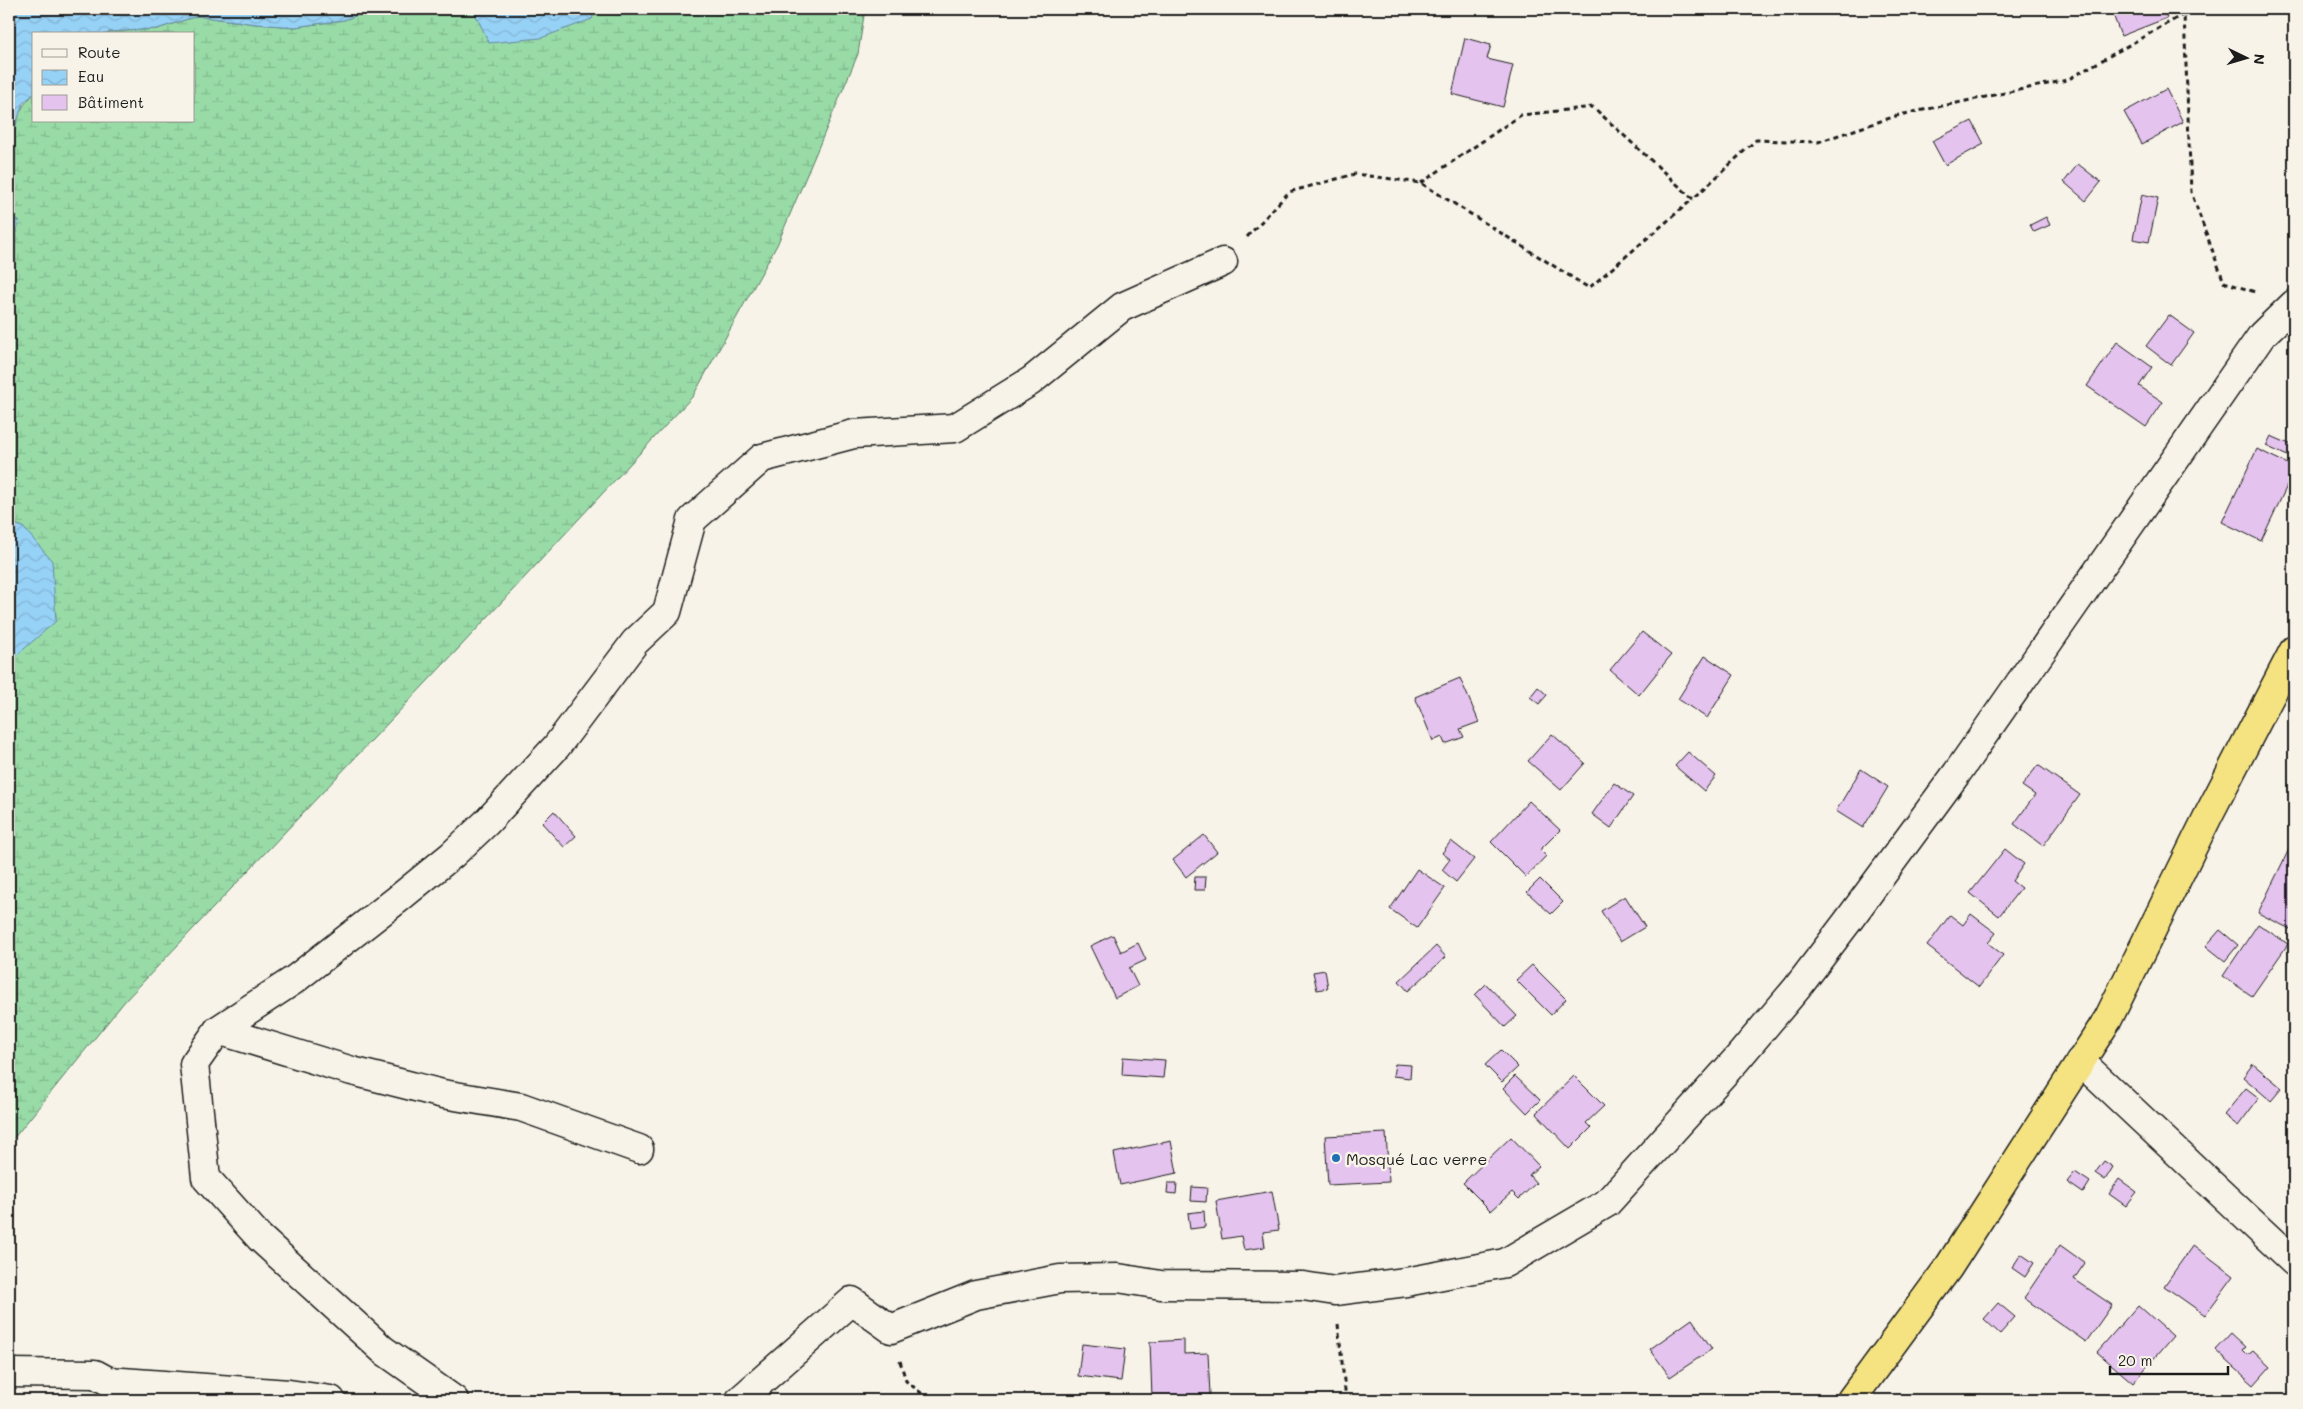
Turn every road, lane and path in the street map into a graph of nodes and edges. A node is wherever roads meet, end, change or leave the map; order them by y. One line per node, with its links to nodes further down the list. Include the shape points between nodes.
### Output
1 (2182, 9): 2 (path)
2 (2184, 14): 4 (path, via 2067,80 1898,115 1818,142 1756,140); 6 (path, via 2191,192 2224,282)
3 (1420, 183): 4 (path, via 1521,115 1593,108); 4 (path, via 1589,288); 5 (path, via 1354,174 1289,192)
4 (1693, 199)
5 (1223, 262): 8 (street, via 1122,307 1031,381 954,428 854,434 762,458 692,520 667,612 635,642 556,747 487,822 452,855 294,980)
6 (2294, 304): 12 (street, via 2262,335 1958,773 1803,980 1737,1059 1607,1203 1505,1264)
7 (2294, 650): 9 (highway, via 2108,1019)
8 (218, 1030): 10 (street, via 352,1071 443,1094 521,1107); 16 (street, via 194,1064 206,1178 260,1238 383,1350)
9 (2080, 1061): 11 (street); 20 (highway, via 1948,1268)
10 (639, 1149)
11 (2294, 1262)
12 (1335, 1291): 13 (street, via 1303,1286 1161,1285 1118,1278 1060,1278 976,1295); 19 (path)
13 (891, 1329): 17 (street, via 852,1300); 18 (path, via 906,1381)
14 (9, 1373): 15 (street, via 95,1374 108,1381)
15 (331, 1400)
16 (454, 1400)
17 (740, 1400)
18 (930, 1400)
19 (1346, 1400)
20 (1851, 1400)

